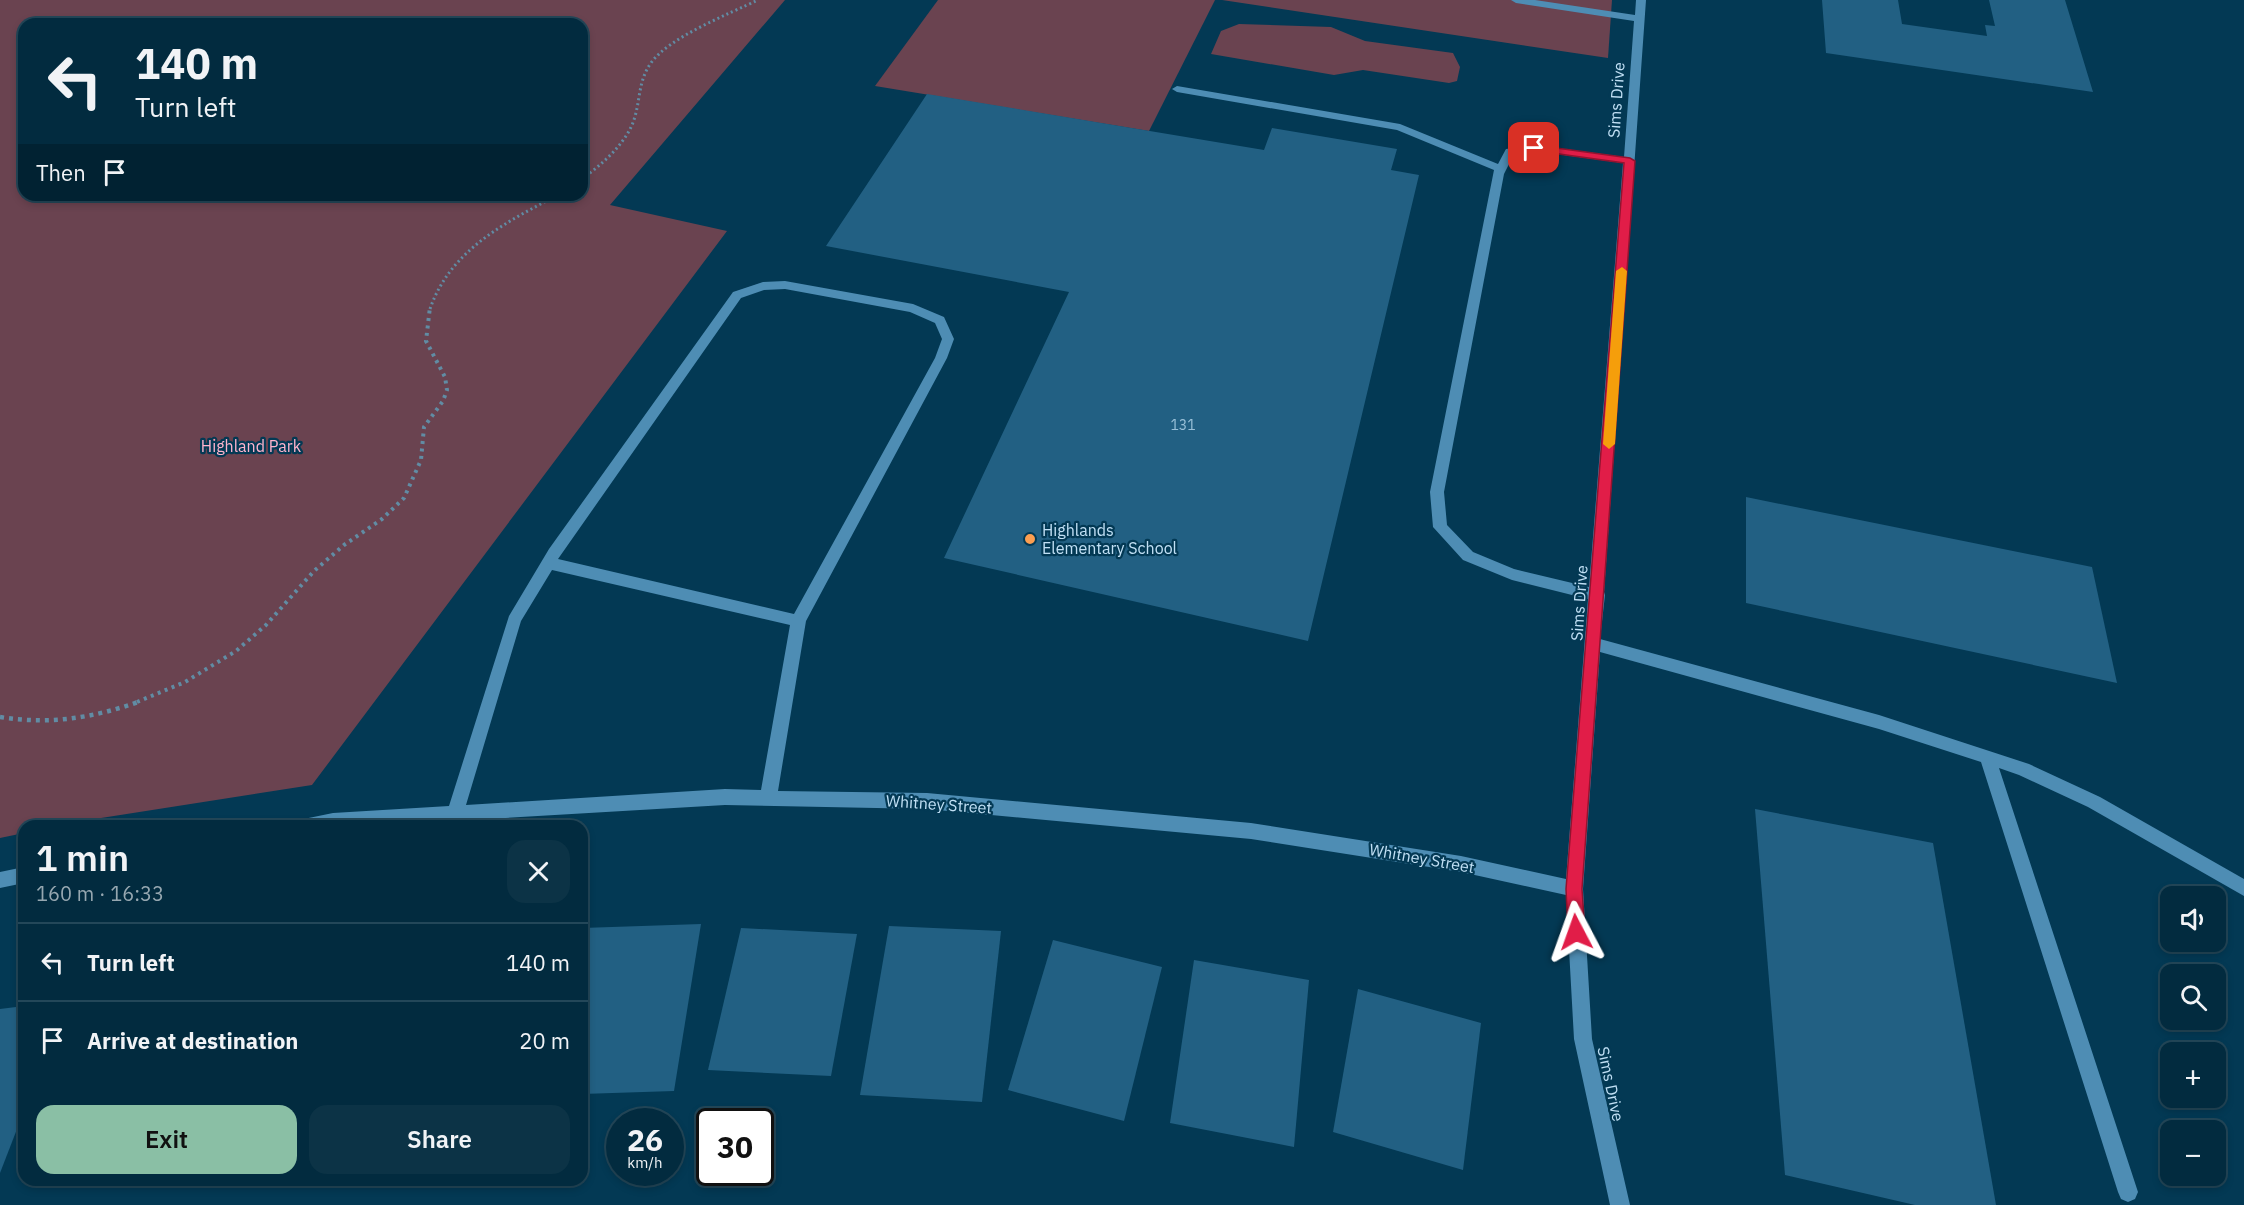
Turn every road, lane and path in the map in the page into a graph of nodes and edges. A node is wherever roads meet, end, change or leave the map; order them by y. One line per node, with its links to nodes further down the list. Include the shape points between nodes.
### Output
1 (758, 0): 8 (path, via 688,33 652,62 642,78 632,125 617,147)
2 (1516, 0): 4 (street)
3 (1641, 0): 4 (street, Sims Drive)
4 (1640, 19): 6 (street, Sims Drive)
5 (1178, 90): 7 (street, via 1400,128)
6 (1630, 161): 7 (street, via 1534,148 1510,151); 11 (street, Sims Drive)
7 (1501, 168): 11 (street, via 1437,492 1440,527 1468,556 1512,574)
8 (588, 175)
9 (546, 201): 14 (path, via 512,218 475,245 453,265 435,293 426,324 426,344 448,391 422,433 421,464 409,491 380,523 349,542 310,575 260,631 228,656 171,689 100,714 38,722)
10 (548, 563): 12 (street); 12 (street, via 737,294 763,286 785,285 913,308 940,320 948,339); 17 (street, via 514,620)
11 (1598, 595): 13 (street, Sims Drive)
12 (798, 621): 16 (street)
13 (1594, 644): 15 (street, via 1879,722); 22 (street, Sims Drive)
14 (0, 717)
15 (1987, 757): 21 (street, via 2094,802); 23 (street)
16 (768, 798): 17 (street, Whitney Street, via 725,797); 22 (street, Whitney Street, via 927,801 1251,831 1461,864)
17 (455, 813): 18 (street, Whitney Street)
18 (348, 820)
19 (18, 876): 20 (street)
20 (0, 880)
21 (2244, 888)
22 (1574, 889): 24 (street, Sims Drive, via 1583,1039)
23 (2128, 1192)
24 (1620, 1205)

